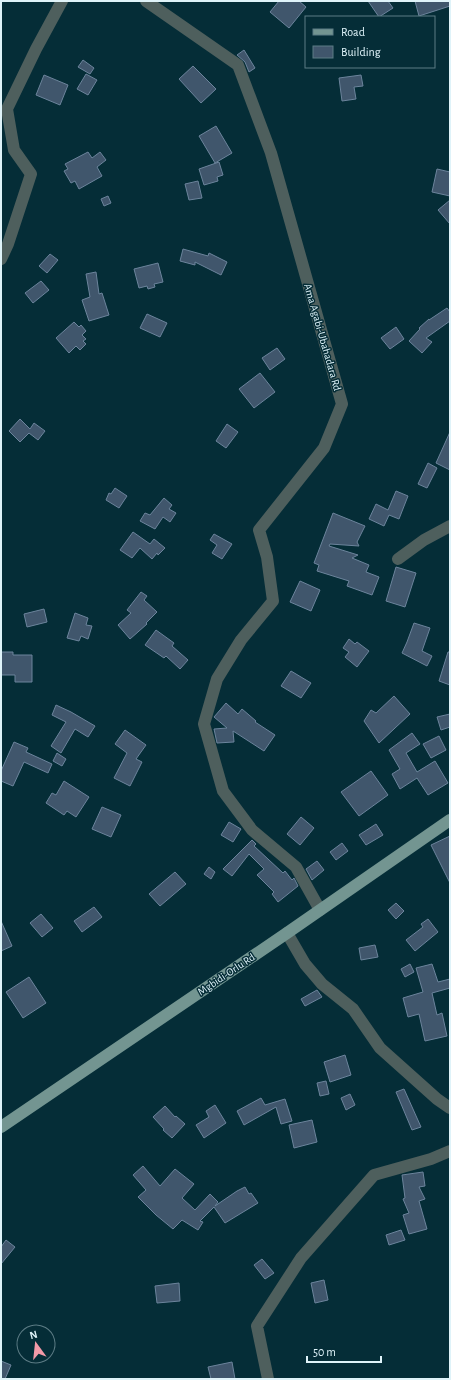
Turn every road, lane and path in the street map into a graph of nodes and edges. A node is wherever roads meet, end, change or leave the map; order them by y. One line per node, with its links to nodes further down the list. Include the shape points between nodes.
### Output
1 (62, 1): 3 (street, via 7,109 14,150 31,174)
2 (146, 1): 7 (street, Ama Agabi-Ubahadara Rd, via 238,65 271,153 342,404 324,448 259,530 267,557 273,601 241,640 216,679 204,724 223,791 252,830 296,867)
3 (1, 259)
4 (450, 526): 5 (street, via 424,540)
5 (398, 559)
6 (450, 820): 7 (main road, Mgbidi-Orlu Rd)
7 (320, 910): 8 (main road, Mgbidi-Orlu Rd)
8 (287, 933): 9 (street, via 305,964 322,984 353,1009 380,1048); 10 (main road, Mgbidi-Orlu Rd)
9 (450, 1108)
10 (1, 1127)
11 (450, 1151): 12 (street, via 374,1175 301,1258 256,1326)
12 (268, 1379)

